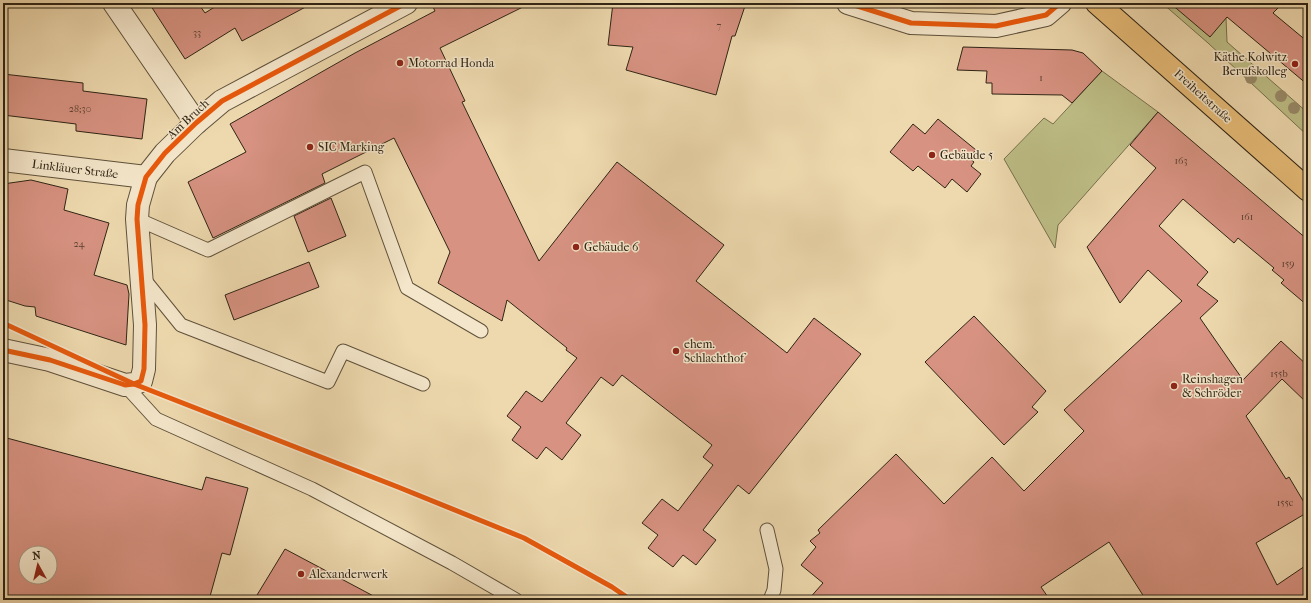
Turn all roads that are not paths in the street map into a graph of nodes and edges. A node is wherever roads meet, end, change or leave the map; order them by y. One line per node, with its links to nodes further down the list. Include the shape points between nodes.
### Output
1 (114, 3): 6 (street)
2 (406, 3): 6 (street, Am Bruch, via 222,101)
3 (848, 3): 4 (street, via 911,23 996,26 1046,15)
4 (1060, 3)
5 (1097, 3): 9 (main road, Freiheitstraße)
6 (196, 123): 8 (street, Am Bruch)
7 (3, 160): 8 (street, Linkläuer Straße)
8 (146, 177): 10 (street, Am Bruch)
9 (1308, 190)
10 (137, 219): 11 (street, Am Bruch); 12 (lane, via 208,250 365,172 407,288)
11 (141, 275): 14 (lane, via 181,325 328,382 343,351); 15 (street, Am Bruch, via 145,325 144,369 141,381)
12 (481, 331)
13 (3, 350): 15 (street, via 50,360)
14 (423, 384)
15 (125, 385): 17 (lane, via 156,419 312,488)
16 (767, 530): 18 (lane, via 776,570)
17 (516, 600)
18 (770, 600)

